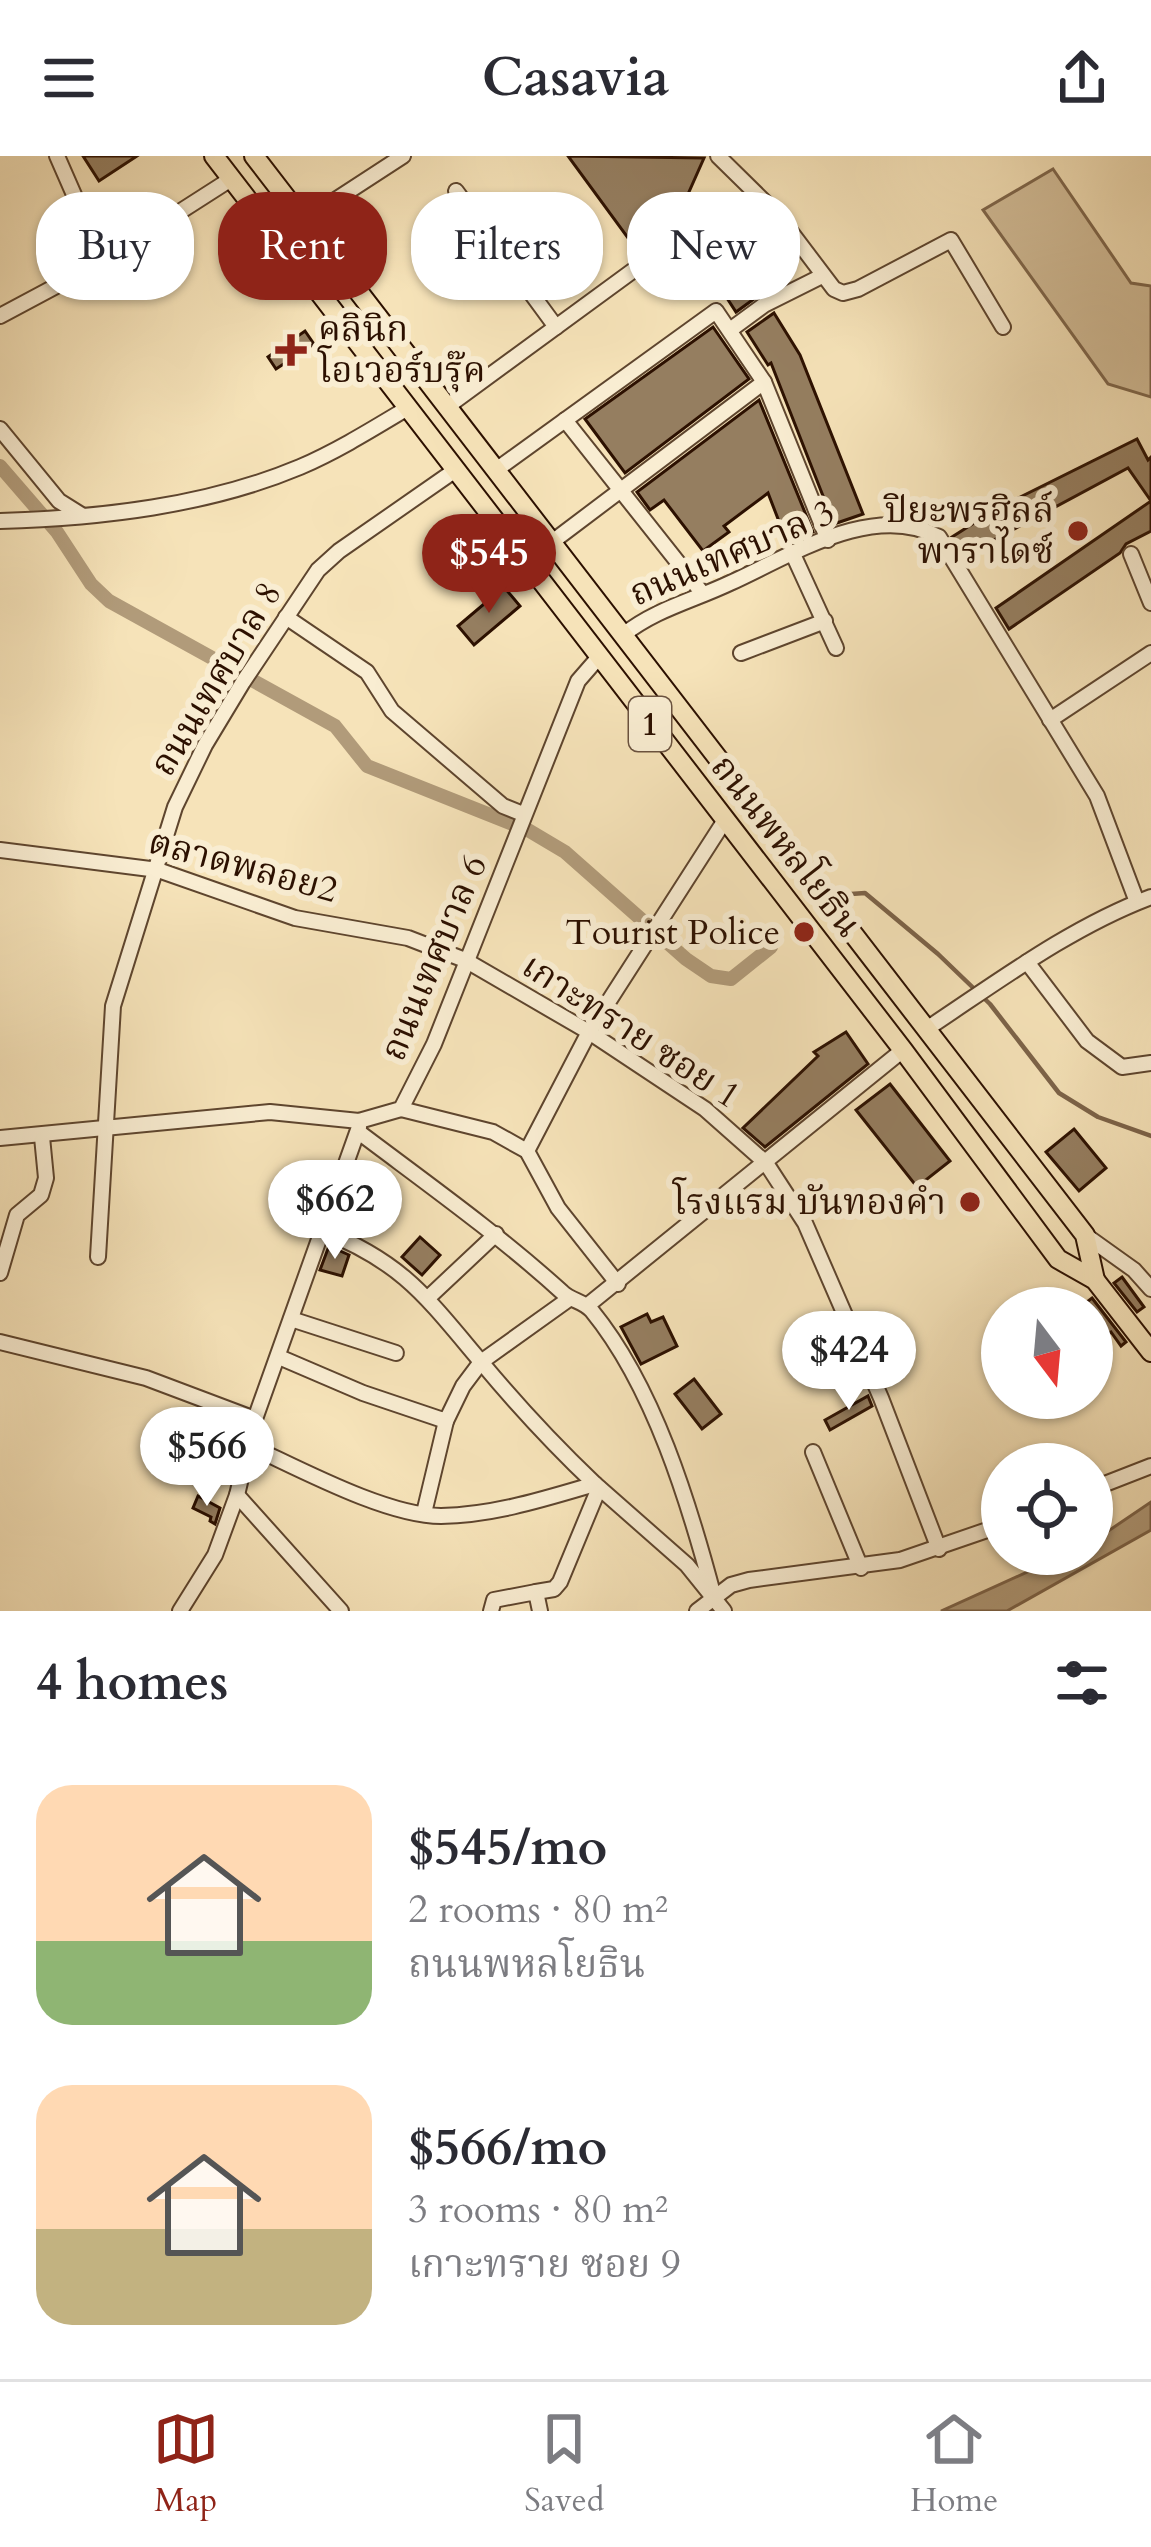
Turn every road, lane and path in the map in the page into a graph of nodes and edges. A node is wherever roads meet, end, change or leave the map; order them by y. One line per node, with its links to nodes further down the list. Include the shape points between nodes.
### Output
1 (58, 156): 8 (street)
2 (214, 156): 6 (main road, ถนนพหลโยธิน / 1)
3 (254, 156): 9 (main road, ถนนพหลโยธิน / 1)
4 (403, 156): 10 (street)
5 (718, 156): 13 (street, via 778,215)
6 (231, 179): 11 (street); 22 (main road, ถนนพหลโยธิน / 1)
7 (456, 191): 17 (street)
8 (73, 192)
9 (282, 192)
10 (347, 192)
11 (194, 203)
12 (627, 275): 17 (street)
13 (820, 277): 18 (street, via 843,293 951,240); 19 (street)
14 (36, 297): 16 (street)
15 (365, 300): 21 (main road, ถนนพหลโยธิน / 1)
16 (0, 316)
17 (556, 327): 21 (street)
18 (1003, 327)
19 (730, 330): 20 (street); 23 (street, via 716,310)
20 (764, 382): 27 (street); 30 (street)
21 (448, 406): 25 (main road, ถนนพหลโยธิน / 1)
22 (406, 409): 26 (main road, ถนนพหลโยธิน / 1); 28 (street, via 298,467 238,488)
23 (565, 420): 25 (street); 27 (street)
24 (0, 429): 28 (street)
25 (496, 470): 31 (main road, ถนนพหลโยธิน / 1)
26 (454, 471): 36 (street, ถนนเทศบาล 8, via 318,569); 42 (main road, ถนนพหลโยธิน / 1)
27 (622, 489): 31 (street); 34 (street)
28 (78, 516): 29 (street)
29 (0, 521)
30 (828, 540): 32 (street, ถนนเทศบาล 3); 43 (street, ถนนเทศบาล 3, via 893,525 939,537)
31 (551, 542): 38 (main road, ถนนพหลโยธิน / 1)
32 (792, 552): 34 (street, ถนนเทศบาล 3); 37 (street)
33 (1131, 554): 35 (street)
34 (703, 594): 38 (street, ถนนเทศบาล 3, via 649,614)
35 (1151, 603)
36 (286, 617): 46 (street, via 367,672 392,711 503,806); 49 (street, ถนนเทศบาล 8, via 205,746 175,807)
37 (825, 621): 39 (street); 40 (street)
38 (622, 635): 44 (main road, ถนนพหลโยธิน / 1)
39 (836, 648)
40 (741, 653)
41 (1151, 653): 43 (street)
42 (598, 658): 45 (main road, ถนนพหลโยธิน / 1); 46 (street, ถนนเทศบาล 6, via 578,681)
43 (1050, 720): 50 (street, ถนนเทศบาล 3, via 1097,796)
44 (730, 778): 45 (main road); 53 (main road, ถนนพหลโยธิน / 1)
45 (705, 794): 47 (main road, ถนนพหลโยธิน / 1)
46 (523, 814): 51 (street, ถนนเทศบาล 6)
47 (725, 820): 54 (street); 55 (main road, ถนนพหลโยธิน / 1)
48 (0, 850): 49 (street, ตลาดพลอย2)
49 (158, 870): 51 (street, ตลาดพลอย2, via 295,918 408,938); 58 (street, ถนนเทศบาล 8, via 113,1006)
50 (1144, 899): 52 (street)
51 (465, 960): 54 (street, เกาะทราย ซอย 1); 57 (street, ถนนเทศบาล 6)
52 (1028, 962): 53 (street); 56 (street, via 1087,1041 1122,1067)
53 (928, 1028): 66 (main road, ถนนพหลโยธิน / 1)
54 (589, 1032): 62 (street); 63 (street, เกาะทราย ซอย 1, via 706,1109)
55 (903, 1050): 63 (street); 69 (main road, ถนนพหลโยธิน / 1, via 1058,1259)
56 (1151, 1064)
57 (401, 1109): 59 (street, ถนนเทศบาล 6); 62 (street, via 493,1132)
58 (105, 1126): 59 (street, ถนนเทศบาล 6, via 270,1112); 60 (street, ถนนเทศบาล 6); 67 (street, ถนนเทศบาล 8)
59 (359, 1127): 64 (street); 65 (street)
60 (42, 1136): 61 (street, ถนนเทศบาล 6); 68 (street, via 41,1195 17,1215)
61 (0, 1138)
62 (527, 1151): 70 (street, via 558,1208)
63 (766, 1163): 70 (street); 91 (street, เกาะทราย ซอย 1, via 825,1264)
64 (321, 1230): 72 (street, via 365,1247); 75 (street)
65 (496, 1234): 72 (street); 73 (street)
66 (1085, 1235): 69 (main road, ถนนพหลโยธิน / 1); 71 (street)
67 (98, 1258)
68 (0, 1274)
69 (1095, 1280): 77 (main road, ถนนพหลโยธิน / 1)
70 (618, 1284): 74 (street)
71 (1151, 1289)
72 (430, 1297): 80 (street)
73 (569, 1299): 74 (street); 80 (street)
74 (588, 1305): 92 (street, via 643,1396)
75 (291, 1319): 78 (street); 79 (street)
76 (0, 1342): 81 (street, via 146,1378)
77 (1151, 1352)
78 (396, 1353)
79 (278, 1358): 81 (street); 82 (street)
80 (481, 1362): 82 (street); 87 (street)
81 (255, 1418): 83 (street)
82 (446, 1421): 89 (street)
83 (250, 1446): 88 (street); 89 (street)
84 (813, 1452): 94 (street)
85 (1151, 1466): 86 (street)
86 (1113, 1481)
87 (597, 1486): 89 (street, via 505,1510); 93 (street); 95 (street, via 560,1582)
88 (237, 1495): 97 (street, via 215,1555); 98 (street)
89 (424, 1513)
90 (981, 1533): 91 (street)
91 (939, 1549): 94 (street)
92 (704, 1559): 93 (street); 96 (street)
93 (687, 1564): 96 (street)
94 (861, 1568): 96 (street, via 749,1580)
95 (536, 1592): 99 (street, via 494,1600); 100 (street)
96 (714, 1597): 101 (street); 102 (street)
97 (180, 1611)
98 (340, 1611)
99 (491, 1611)
100 (541, 1611)
101 (697, 1611)
102 (724, 1611)

